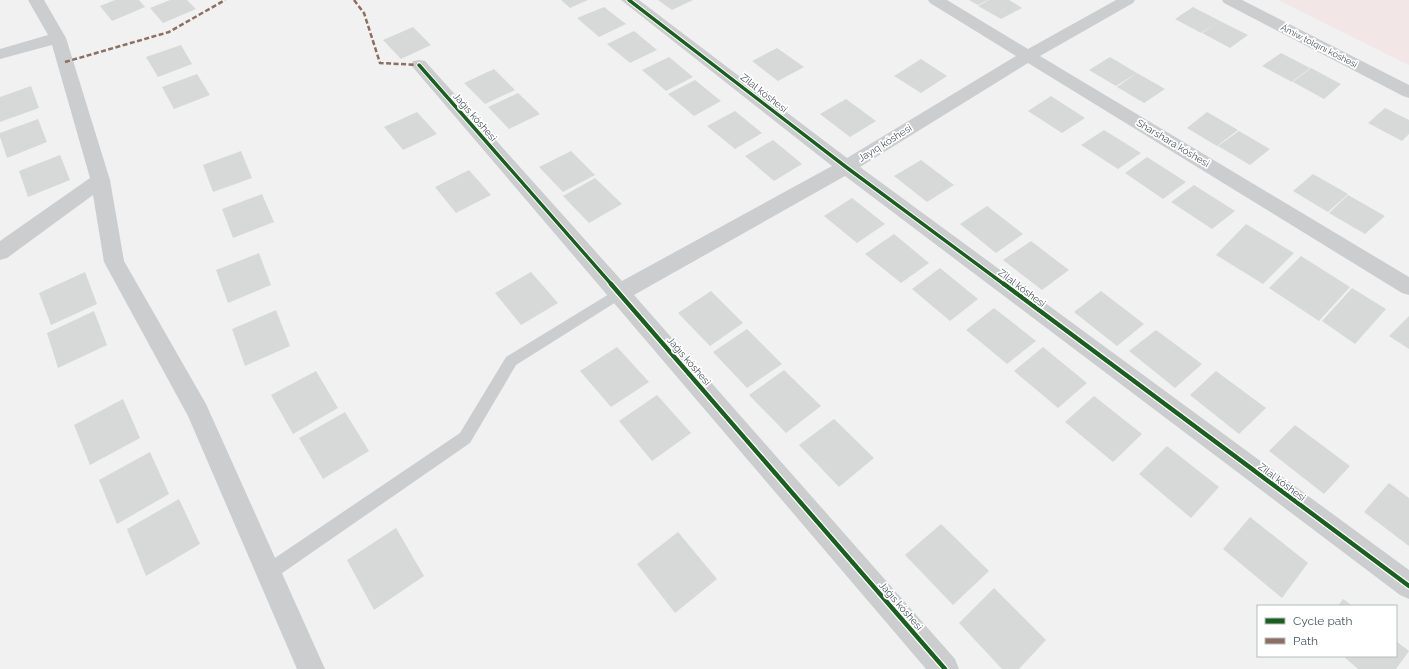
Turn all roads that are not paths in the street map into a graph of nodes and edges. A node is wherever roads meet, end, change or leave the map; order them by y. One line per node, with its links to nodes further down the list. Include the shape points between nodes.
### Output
1 (36, 0): 6 (street)
2 (629, 0): 11 (street, Zilal kóshesi)
3 (936, 0): 8 (street, Sharshara kóshesi)
4 (1127, 0): 8 (street, Jayıq kóshesi)
5 (1230, 0): 10 (street, Ámiw tolqını kóshesi)
6 (58, 38): 7 (street); 12 (street)
7 (0, 54)
8 (1029, 55): 11 (street, Jayıq kóshesi); 14 (street, Sharshara kóshesi)
9 (419, 65): 15 (street, Jaǵıs kóshesi)
10 (1409, 92)
11 (846, 167): 15 (street, Jayıq kóshesi); 17 (street, Zilal kóshesi)
12 (100, 180): 13 (street); 16 (street, via 114,262 198,411)
13 (0, 252)
14 (1409, 287)
15 (619, 293): 16 (lane, via 511,361 465,438); 19 (street, Jaǵıs kóshesi)
16 (269, 572): 18 (street)
17 (1409, 586)
18 (311, 669)
19 (945, 669)

